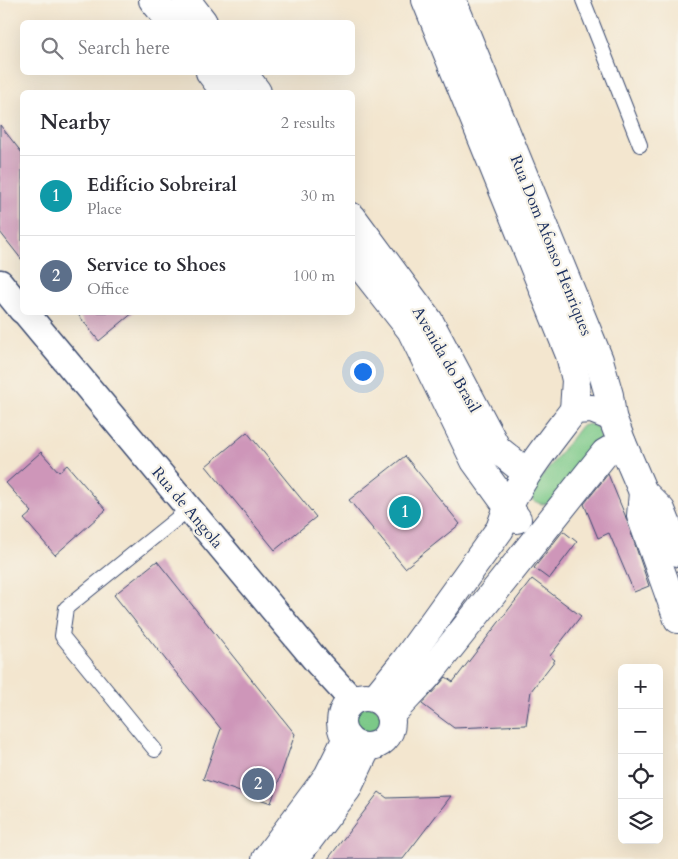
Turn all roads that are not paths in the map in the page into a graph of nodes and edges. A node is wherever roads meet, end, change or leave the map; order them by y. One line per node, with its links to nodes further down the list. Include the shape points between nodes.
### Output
1 (153, 0): 6 (street)
2 (186, 0): 7 (street)
3 (426, 0): 18 (street, Rua Dom Afonso Henriques, via 570,355 576,380)
4 (452, 0): 19 (street, Rua Dom Afonso Henriques, via 599,360)
5 (583, 0): 12 (lane)
6 (169, 20)
7 (201, 20)
8 (212, 75): 10 (street)
9 (244, 75): 11 (street)
10 (224, 90)
11 (256, 90)
12 (640, 145)
13 (355, 221): 21 (street, Avenida do Brasil, via 429,321 497,449)
14 (355, 260): 23 (street, Avenida do Brasil, via 411,330 475,461)
15 (0, 283): 16 (street, Rua de Angola)
16 (20, 306)
17 (27, 315): 24 (street, Rua de Angola)
18 (574, 410): 19 (street, via 592,409); 21 (street)
19 (612, 417): 20 (street, Rua Dom Afonso Henriques)
20 (622, 443): 22 (street, Rua Dom Afonso Henriques); 25 (street, via 606,454)
21 (527, 473): 23 (street)
22 (643, 492): 26 (street, Rua Dom Afonso Henriques, via 661,510); 27 (street, Rua Dom Afonso Henriques, via 641,516)
23 (508, 505): 25 (street, Avenida do Brasil, via 521,522); 28 (street, via 500,530)
24 (190, 508): 28 (street, Rua de Angola, via 318,663); 30 (lane, via 66,608 62,636)
25 (544, 528): 28 (street, via 427,676)
26 (678, 552)
27 (678, 619)
28 (372, 705): 29 (street, via 343,711 343,732); 29 (street, via 388,732 376,745)
29 (357, 742): 31 (street); 32 (street, via 347,789)
30 (155, 750)
31 (266, 859)
32 (294, 859)

